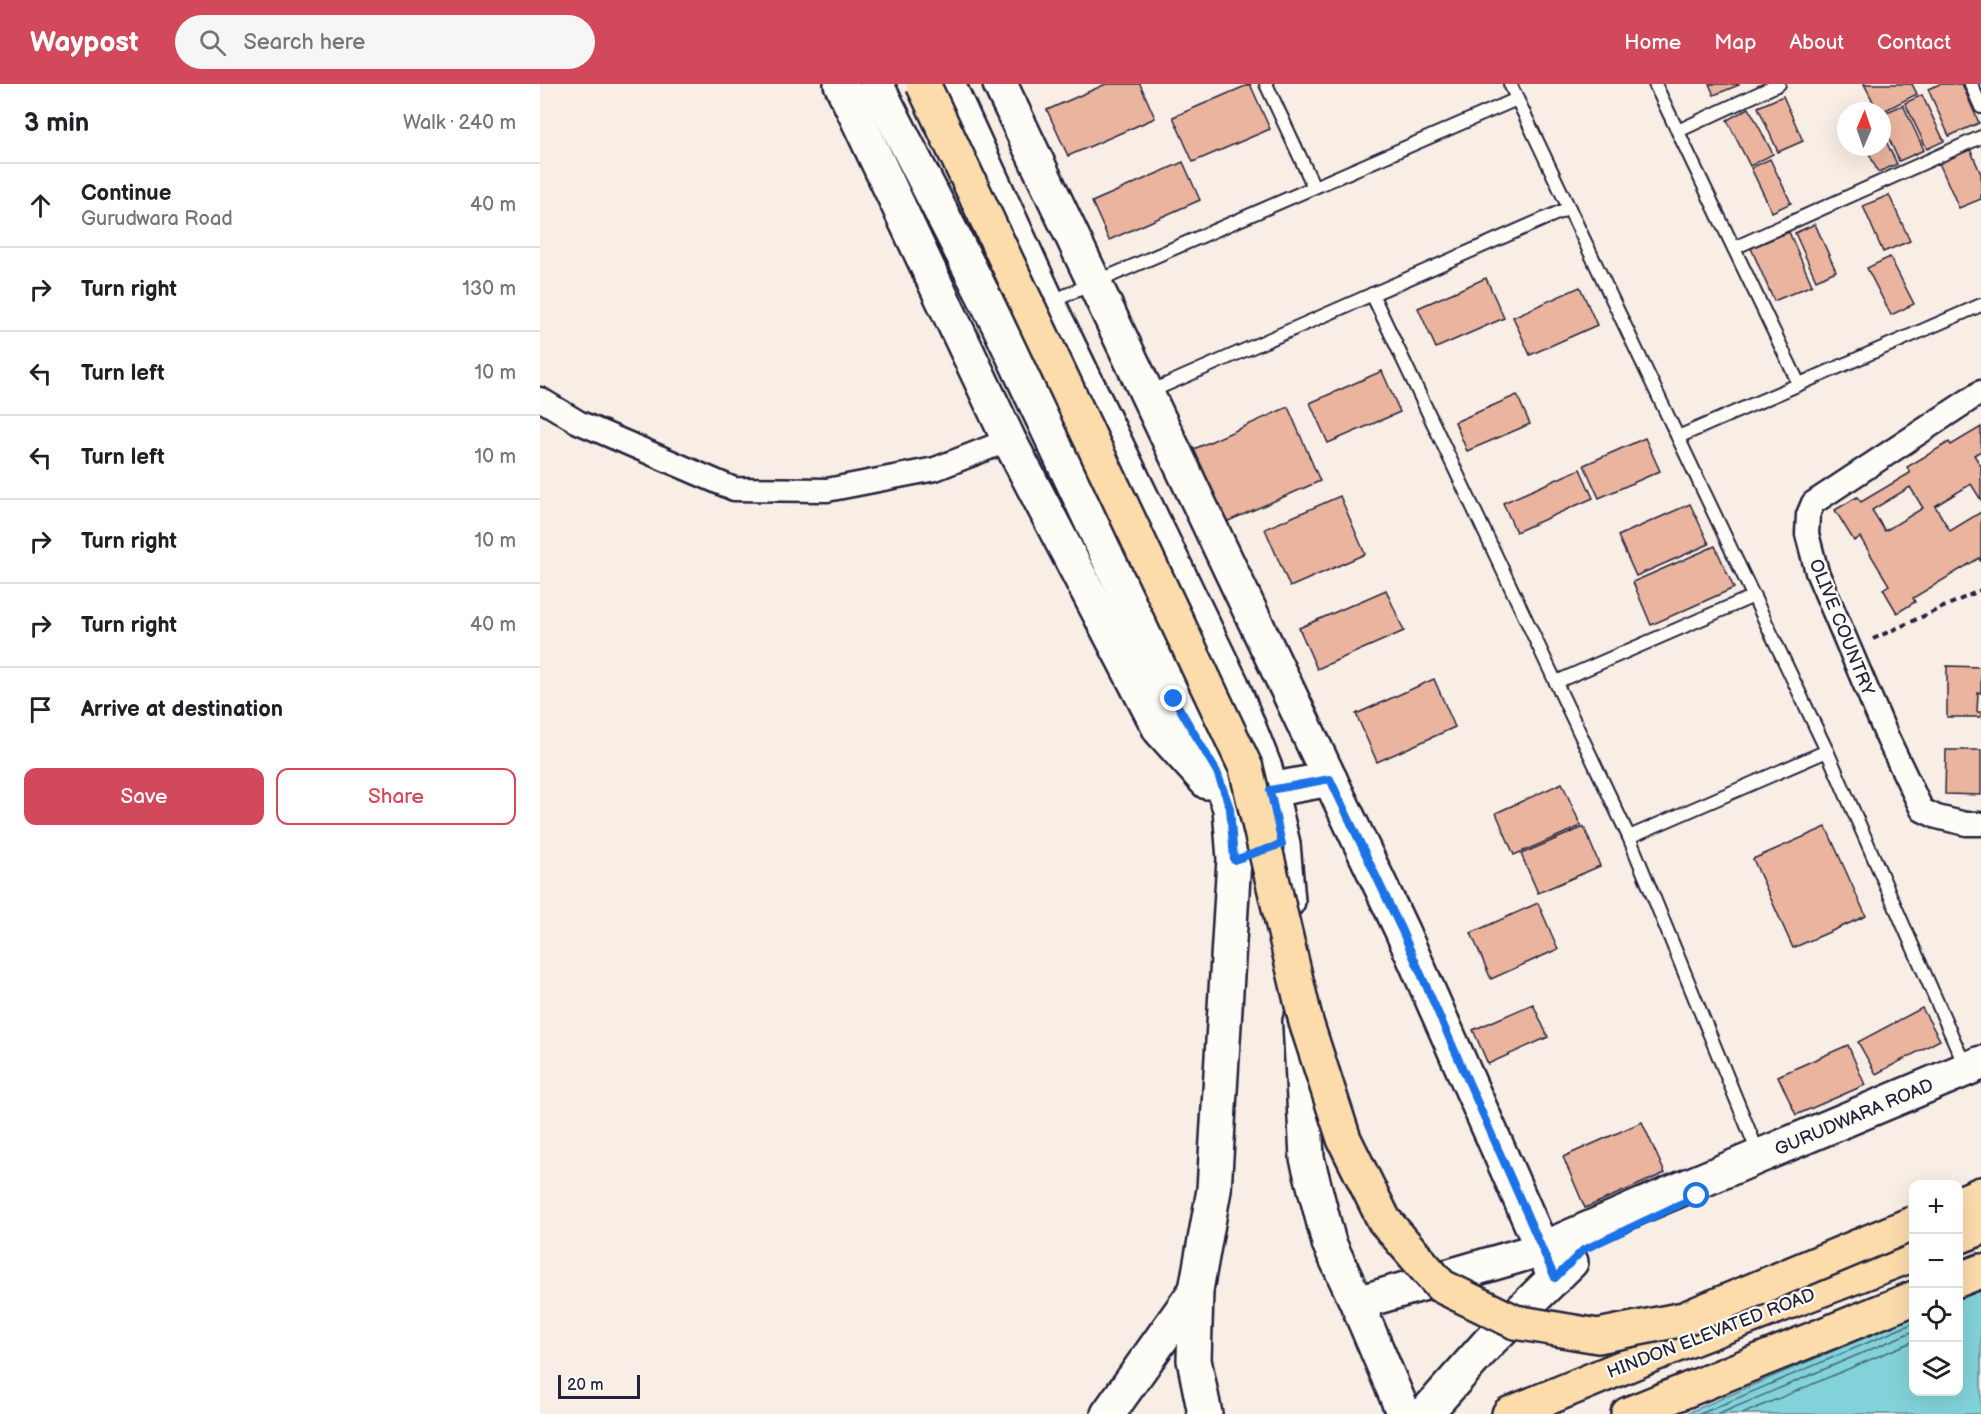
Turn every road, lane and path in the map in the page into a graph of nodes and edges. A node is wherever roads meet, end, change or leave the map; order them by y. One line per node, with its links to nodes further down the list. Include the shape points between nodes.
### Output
1 (841, 84): 27 (main road)
2 (876, 84): 35 (main road, via 998,324 1174,699 1217,772)
3 (923, 84): 44 (highway, bridge, via 1246,768 1306,1022 1344,1139 1384,1220 1420,1262 1442,1286 1515,1322 1598,1336 1684,1319)
4 (948, 84): 20 (main road)
5 (1000, 84): 18 (main road)
6 (1266, 84): 15 (lane)
7 (1510, 84): 11 (lane)
8 (1655, 84): 13 (lane)
9 (1779, 84): 13 (lane)
10 (1971, 84): 12 (lane)
11 (1517, 99): 15 (lane); 16 (lane)
12 (1981, 106)
13 (1678, 131): 17 (lane)
14 (1981, 136): 17 (lane)
15 (1314, 187): 18 (lane)
16 (1569, 208): 19 (lane); 26 (lane)
17 (1734, 248): 22 (lane)
18 (1094, 282): 20 (lane); 23 (main road)
19 (1372, 294): 23 (lane); 31 (lane)
20 (1048, 303): 34 (main road, via 1232,685)
21 (1981, 304): 22 (lane)
22 (1799, 384): 26 (lane)
23 (1147, 393): 33 (main road)
24 (1981, 393): 30 (street, OLIVE COUNTRY, via 1812,503 1807,534 1817,572)
25 (540, 399): 27 (street, via 578,422 734,489 827,490 935,470)
26 (1678, 437): 29 (lane)
27 (1009, 440): 35 (main road, via 1160,730)
28 (1981, 590): 30 (path)
29 (1754, 596): 31 (lane); 32 (lane)
30 (1850, 648): 36 (street, OLIVE COUNTRY, via 1922,810 1966,824)
31 (1556, 682): 37 (lane)
32 (1827, 751): 37 (lane); 40 (lane)
33 (1330, 779): 34 (main road); 48 (main road, via 1407,942)
34 (1270, 790): 38 (main road)
35 (1230, 808): 39 (main road)
36 (1981, 824)
37 (1629, 837): 41 (lane)
38 (1282, 844): 39 (main road); 53 (main road, via 1299,1004 1307,1158 1329,1243)
39 (1234, 860): 51 (main road, via 1214,1190)
40 (1974, 1066): 41 (main road, GURUDWARA ROAD)
41 (1760, 1156): 48 (main road, GURUDWARA ROAD, via 1726,1170)
42 (1981, 1194): 43 (highway)
43 (1963, 1202)
44 (1909, 1225)
45 (1981, 1228): 46 (highway)
46 (1963, 1235)
47 (1909, 1256): 58 (highway, HINDON ELEVATED ROAD)
48 (1549, 1264): 53 (main road, GURUDWARA ROAD); 57 (main road, GURUDWARA ROAD, via 1490,1341)
49 (1981, 1271): 50 (highway)
50 (1963, 1278)
51 (1196, 1290): 54 (main road); 55 (main road, via 1194,1360)
52 (1909, 1300): 59 (highway)
53 (1357, 1303): 56 (main road)
54 (1108, 1414)
55 (1205, 1414)
56 (1404, 1414)
57 (1425, 1414)
58 (1509, 1414)
59 (1628, 1414)

